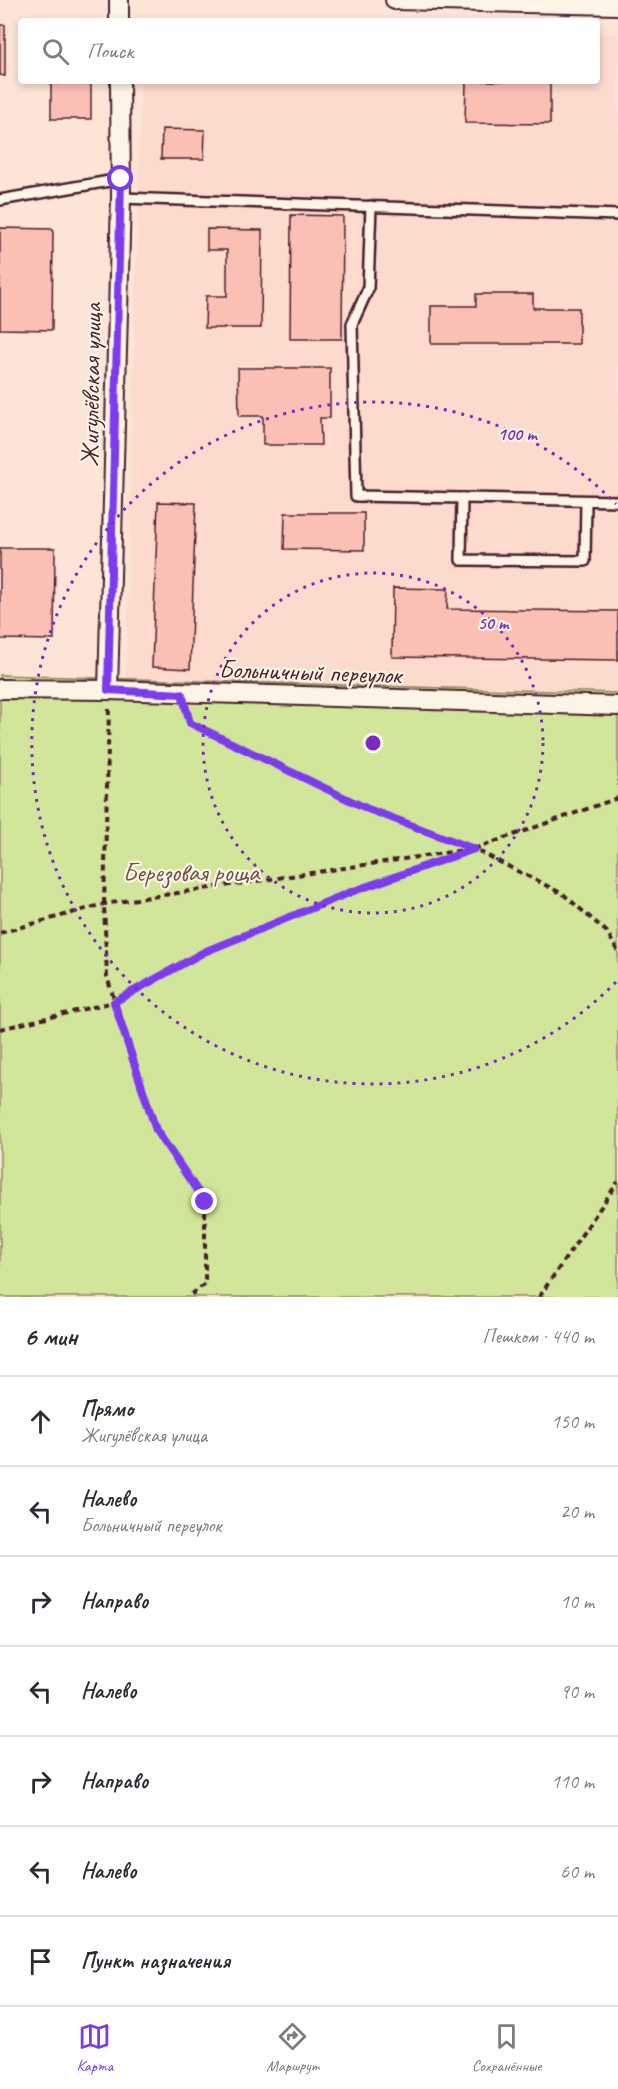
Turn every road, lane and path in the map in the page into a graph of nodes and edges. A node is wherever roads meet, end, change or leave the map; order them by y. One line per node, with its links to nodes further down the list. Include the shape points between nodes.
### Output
1 (119, 0): 4 (street)
2 (395, 0): 3 (street)
3 (618, 5)
4 (119, 18)
5 (120, 84): 6 (street, Жигулёвская улица)
6 (121, 179): 7 (street, Жигулёвская улица); 8 (lane)
7 (121, 198): 9 (lane); 15 (street, Жигулёвская улица)
8 (0, 200)
9 (371, 206): 10 (lane); 11 (lane, via 368,289 352,324 356,496)
10 (618, 215)
11 (462, 498): 12 (lane); 12 (lane, via 461,560 585,561)
12 (586, 501): 13 (lane)
13 (618, 501)
14 (0, 689): 15 (street, Больничный переулок)
15 (108, 690): 16 (street, Больничный переулок)
16 (182, 694): 17 (street, Больничный переулок); 20 (path, via 190,723 368,809)
17 (618, 706)
18 (109, 726): 21 (path)
19 (618, 798): 20 (path)
20 (474, 849): 21 (path); 23 (path, via 563,894 608,932); 24 (path, via 351,892 204,952)
21 (104, 904): 22 (path); 24 (path, via 107,977)
22 (0, 933)
23 (618, 952)
24 (114, 1002): 25 (path); 27 (path, via 156,1130 205,1202 205,1284)
25 (0, 1029)
26 (618, 1182): 28 (path)
27 (188, 1297)
28 (539, 1297)

